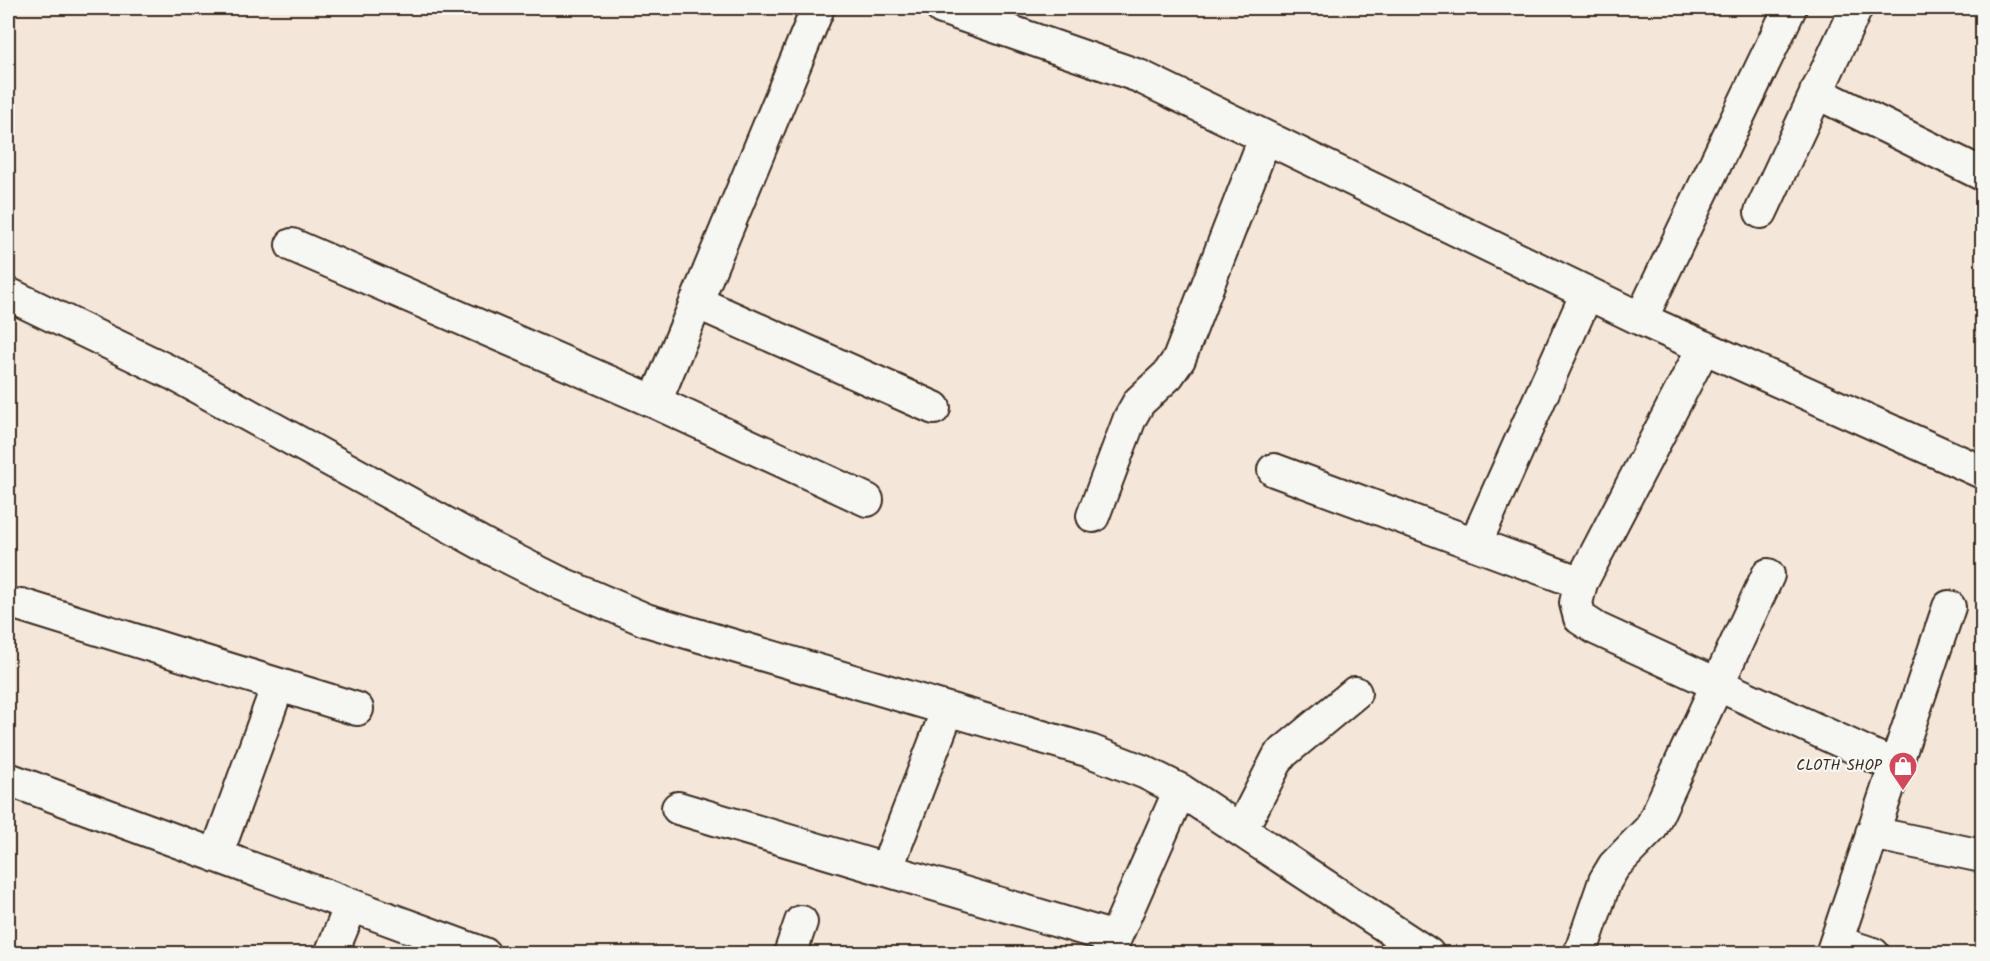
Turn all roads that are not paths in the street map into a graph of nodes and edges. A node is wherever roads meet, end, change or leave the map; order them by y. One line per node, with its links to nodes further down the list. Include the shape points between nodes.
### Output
1 (818, 8): 12 (street)
2 (942, 8): 6 (street, via 1139,76)
3 (1790, 8): 13 (street)
4 (1856, 8): 5 (street)
5 (1816, 92): 7 (street); 8 (street)
6 (1265, 138): 10 (street); 20 (street, via 1179,358 1130,417)
7 (1983, 174)
8 (1761, 212)
9 (292, 245): 15 (street)
10 (1587, 293): 13 (street); 21 (street)
11 (8, 294): 30 (street, via 174,374 408,505 560,583 646,620)
12 (696, 302): 15 (street); 16 (street)
13 (1641, 319): 14 (street)
14 (1704, 347): 18 (street); 23 (street)
15 (656, 402): 19 (street)
16 (934, 408)
17 (1274, 470): 21 (street)
18 (1983, 472)
19 (867, 500)
20 (1092, 516)
21 (1475, 544): 23 (street)
22 (1768, 575): 26 (street)
23 (1581, 583): 26 (street, via 1576,603 1580,618)
24 (21, 605): 27 (street)
25 (1949, 607): 31 (street)
26 (1720, 684): 31 (street); 48 (street, via 1651,828 1614,866 1605,881)
27 (278, 685): 29 (street); 37 (street)
28 (1355, 693): 35 (street, via 1278,756)
29 (357, 709)
30 (948, 709): 33 (street, via 1090,751); 39 (street)
31 (1895, 766): 36 (street)
32 (8, 779): 37 (street)
33 (1180, 790): 35 (street); 42 (street)
34 (678, 808): 39 (street)
35 (1241, 830): 47 (street)
36 (1872, 833): 38 (street); 43 (street)
37 (216, 856): 40 (street)
38 (1983, 856)
39 (886, 870): 42 (street)
40 (351, 906): 44 (street); 45 (street)
41 (801, 922): 46 (street)
42 (1112, 946)
43 (1834, 948): 49 (street)
44 (331, 954)
45 (484, 954)
46 (790, 954)
47 (1428, 954)
48 (1580, 954)
49 (1874, 954)

